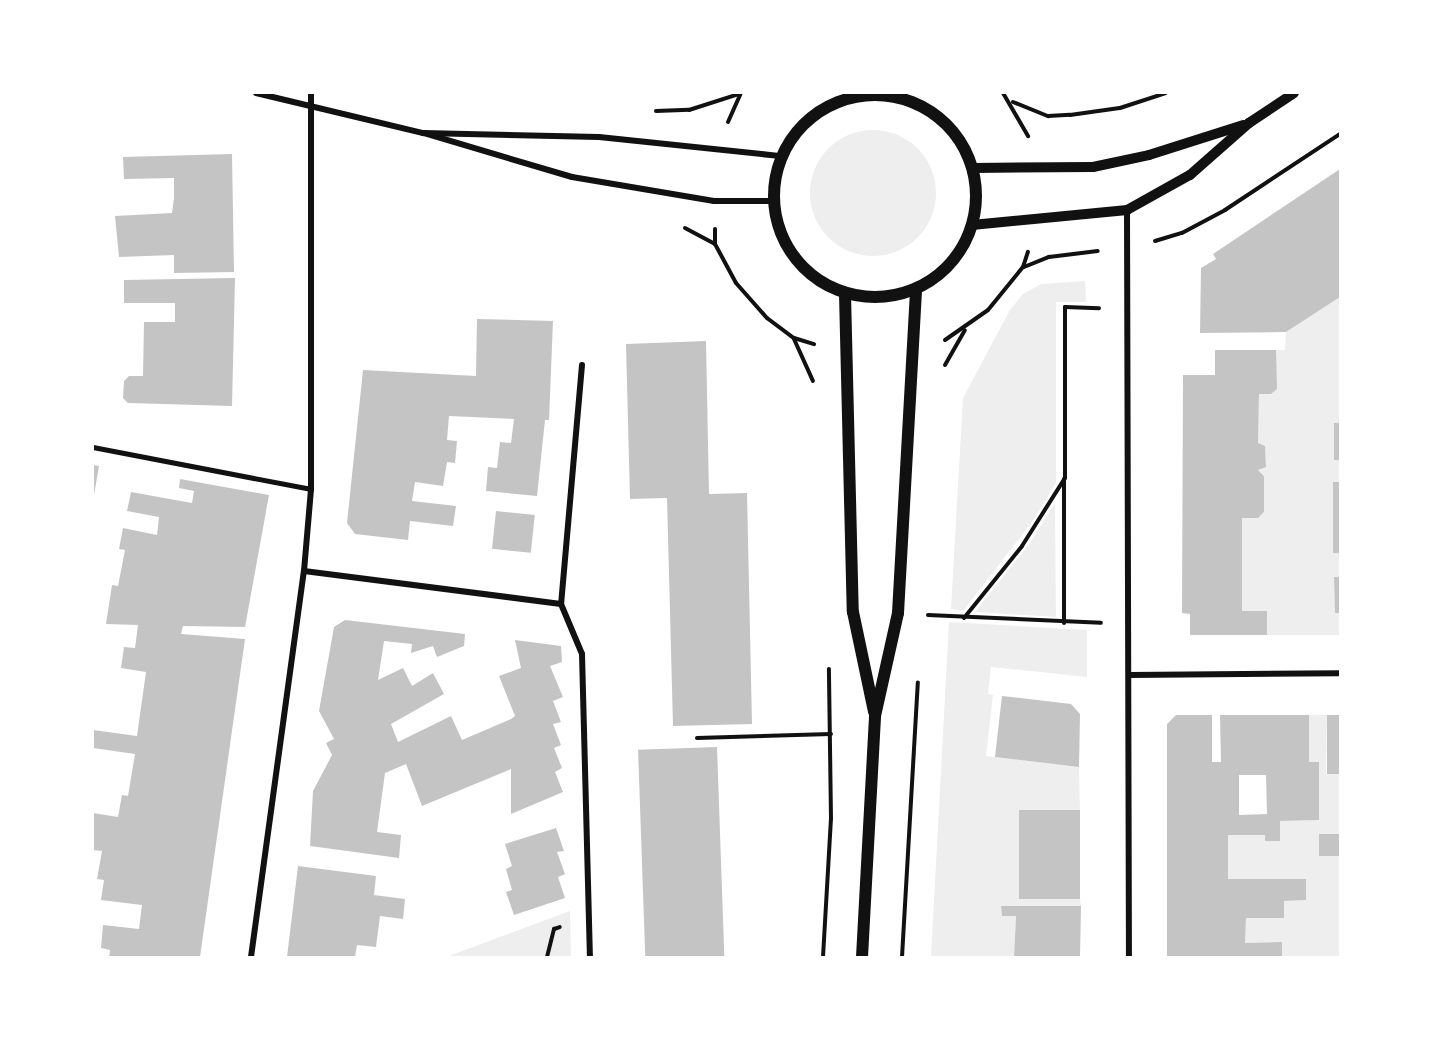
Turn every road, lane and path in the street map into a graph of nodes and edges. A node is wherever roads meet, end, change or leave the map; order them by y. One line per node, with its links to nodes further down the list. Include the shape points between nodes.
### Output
1 (256, 93): 9 (street)
2 (311, 93): 9 (street)
3 (741, 93): 14 (path)
4 (828, 93): 10 (main road)
5 (1166, 93): 8 (path, via 1120,108 1070,115 1048,116)
6 (1294, 93): 11 (street)
7 (912, 97): 10 (main road, via 853,97); 16 (main road, via 940,117 960,140)
8 (1011, 101)
9 (312, 105): 12 (street); 32 (street)
10 (825, 108): 15 (main road, via 806,120)
11 (1249, 123): 16 (street, via 1149,155 1093,167); 19 (street, via 1190,175)
12 (423, 133): 14 (street, via 599,136); 17 (street, via 572,177)
13 (1340, 134): 21 (path, via 1225,210 1182,233)
14 (716, 152): 15 (street)
15 (781, 156): 18 (main road)
16 (973, 168): 20 (main road, via 976,196)
17 (714, 201): 18 (street); 27 (path, via 715,244 736,283 767,318 794,338)
18 (773, 201): 25 (main road, via 787,248 822,284)
19 (1126, 210): 20 (street); 21 (street)
20 (972, 225): 24 (main road, via 951,263)
21 (1127, 249): 22 (path); 38 (street)
22 (1100, 251): 23 (path); 28 (path, via 1049,256 1023,267 988,310 965,329)
23 (1101, 262)
24 (916, 289): 25 (main road, via 881,298); 28 (main road)
25 (845, 294): 27 (main road)
26 (1101, 296): 31 (path, via 1101,308 1065,307)
27 (848, 352): 41 (main road, via 853,612)
28 (910, 352): 41 (main road, via 898,613)
29 (582, 365): 34 (street)
30 (93, 447): 32 (lane)
31 (1065, 478): 36 (path, via 1022,546); 37 (path)
32 (311, 489): 33 (street)
33 (304, 572): 34 (street); 44 (street)
34 (561, 603): 45 (street, via 582,654)
35 (922, 615): 36 (path)
36 (964, 618): 37 (path)
37 (1064, 623): 38 (path)
38 (1129, 623): 40 (street)
39 (1340, 673): 40 (street)
40 (1129, 675): 47 (street)
41 (875, 716): 46 (main road)
42 (831, 734): 43 (path)
43 (697, 738)
44 (251, 957)
45 (590, 957)
46 (862, 957)
47 (1129, 957)

